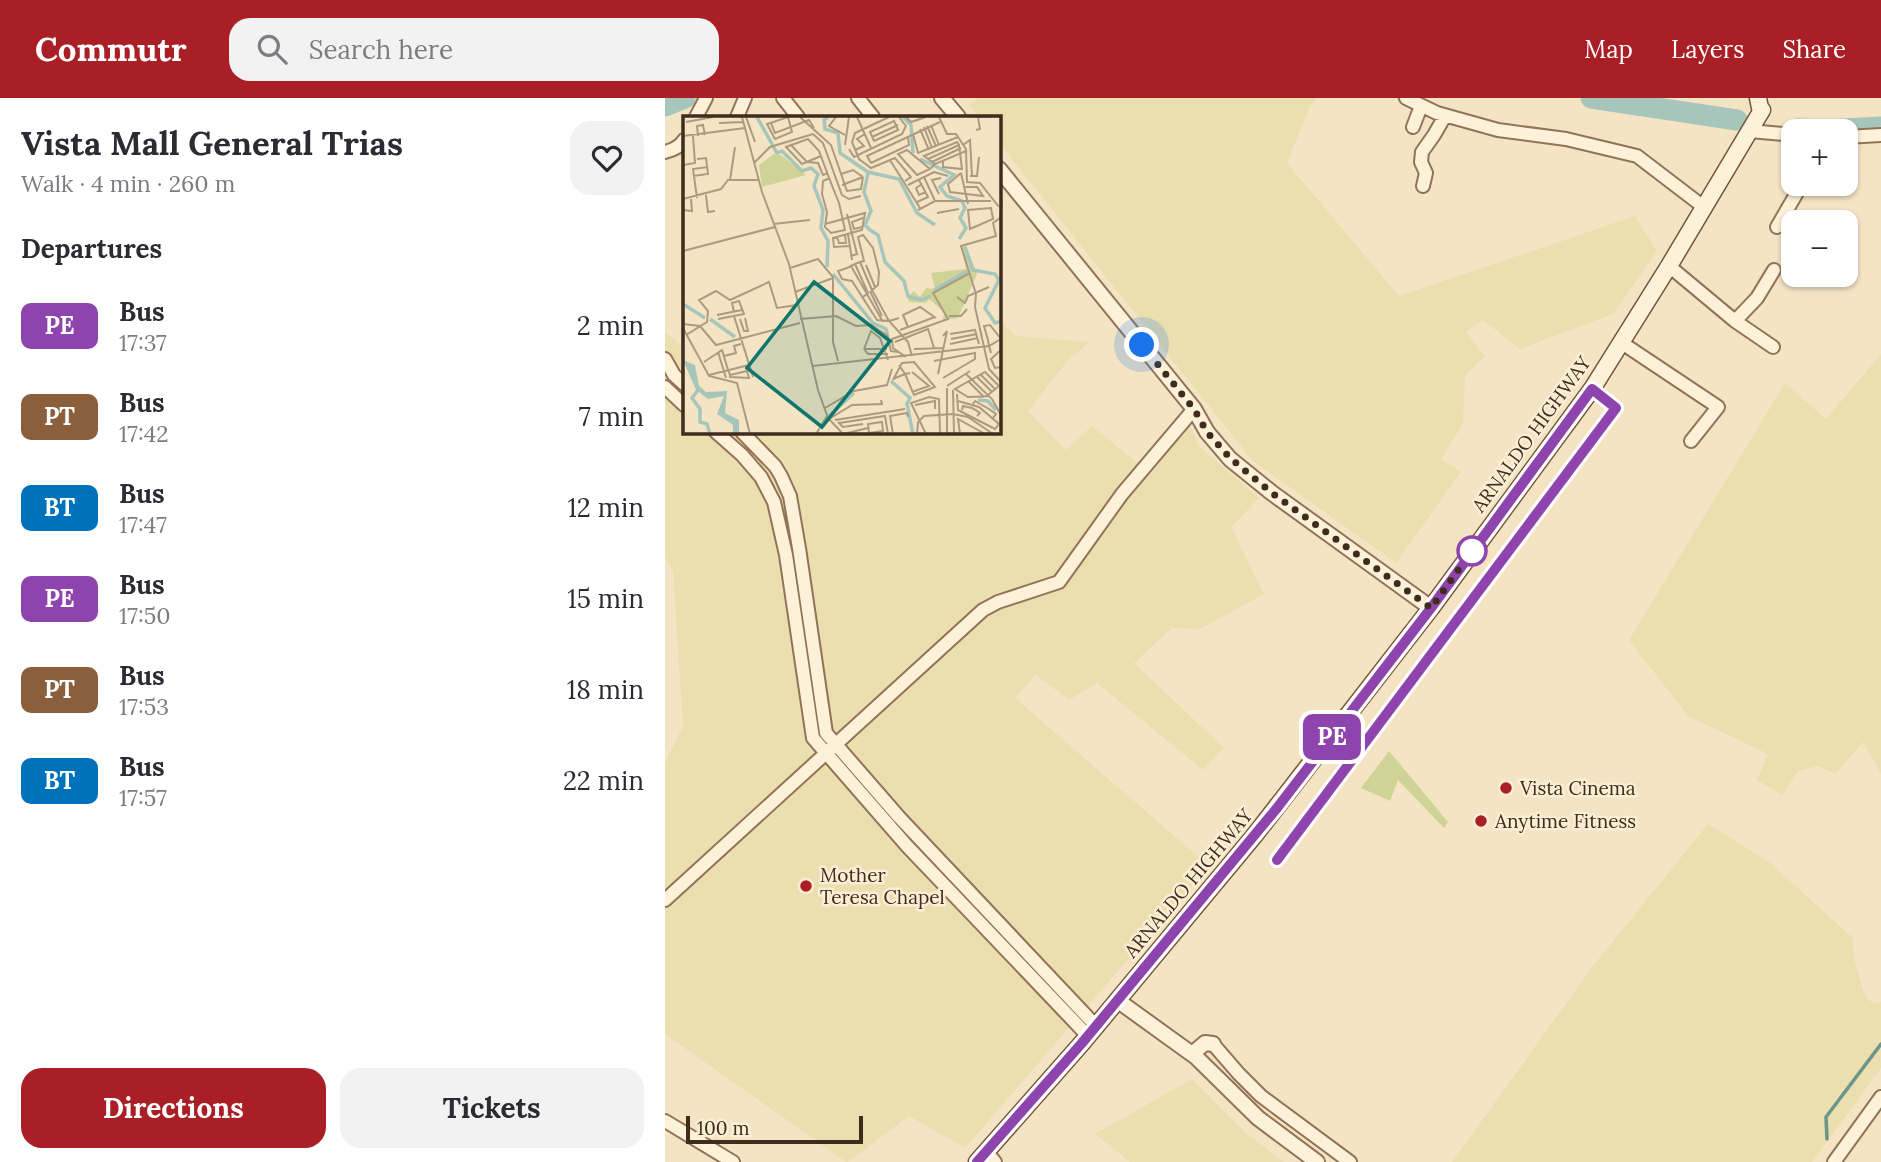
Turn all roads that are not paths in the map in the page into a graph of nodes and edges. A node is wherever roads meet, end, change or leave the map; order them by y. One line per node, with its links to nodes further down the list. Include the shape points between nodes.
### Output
1 (706, 98): 9 (street)
2 (745, 98): 10 (street)
3 (783, 98): 11 (street)
4 (858, 98): 12 (street)
5 (942, 98): 13 (street)
6 (1406, 98): 8 (street)
7 (1763, 102): 16 (main road, ARNALDO HIGHWAY)
8 (1421, 106): 14 (street); 15 (street)
9 (697, 116)
10 (737, 116)
11 (797, 116)
12 (872, 116)
13 (957, 116)
14 (1445, 116): 23 (street, via 1422,152); 25 (street, via 1637,156)
15 (1413, 127)
16 (1750, 131): 17 (street); 25 (main road, ARNALDO HIGHWAY)
17 (1781, 134)
18 (1881, 135): 19 (street)
19 (1858, 136)
20 (683, 141): 21 (street)
21 (665, 152)
22 (1001, 171): 36 (street)
23 (1423, 186)
24 (1795, 196): 26 (street)
25 (1705, 208): 27 (main road, ARNALDO HIGHWAY)
26 (1777, 227)
27 (1669, 267): 29 (street); 30 (main road, ARNALDO HIGHWAY)
28 (1774, 270): 29 (street, via 1757,298)
29 (1735, 321): 31 (street)
30 (1622, 343): 39 (street, via 1718,407); 40 (main road, ARNALDO HIGHWAY)
31 (1773, 347)
32 (665, 359): 33 (street)
33 (683, 383)
34 (665, 387): 35 (street)
35 (683, 404)
36 (1194, 409): 40 (street, via 1230,458); 41 (street, via 1122,494 1059,582 983,610)
37 (718, 434): 41 (street, via 761,477 774,502 813,738)
38 (744, 434): 41 (street, via 775,466 790,496)
39 (1691, 441)
40 (1431, 608): 43 (main road, ARNALDO HIGHWAY, via 1269,818)
41 (830, 747): 42 (street); 44 (street)
42 (665, 901)
43 (1117, 1000): 44 (main road, ARNALDO HIGHWAY); 46 (street)
44 (1092, 1031): 49 (main road, ARNALDO HIGHWAY)
45 (1213, 1044): 46 (street, via 1205,1043); 53 (street, via 1261,1096)
46 (1192, 1054): 52 (street, via 1258,1118)
47 (1881, 1097): 50 (street)
48 (665, 1121): 51 (street)
49 (986, 1158)
50 (1840, 1160)
51 (733, 1162)
52 (1317, 1162)
53 (1350, 1162)

